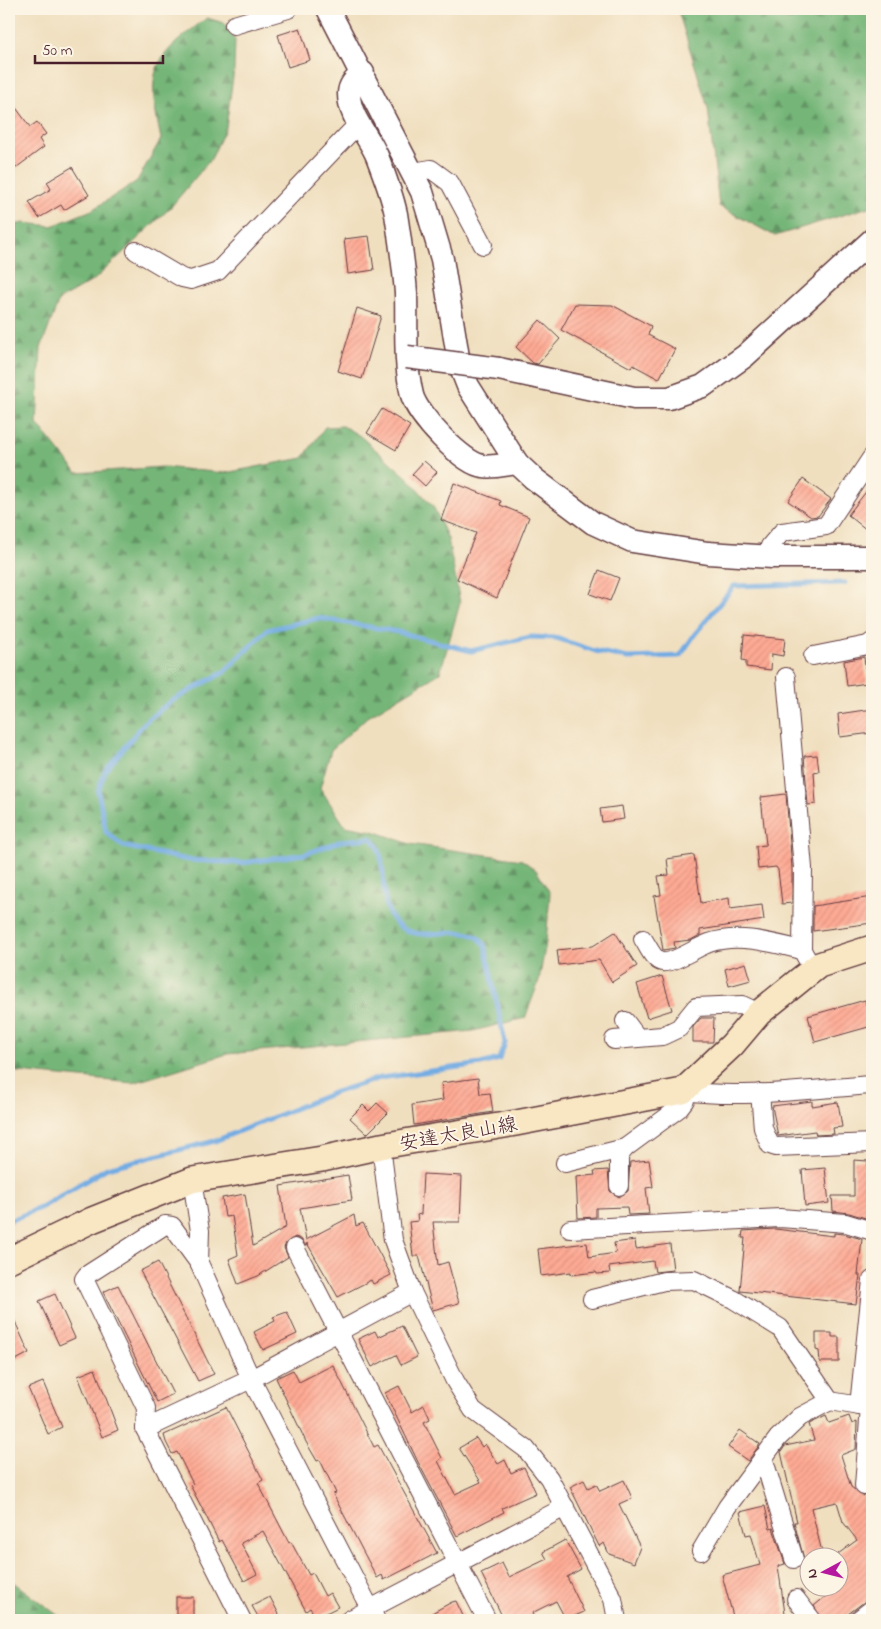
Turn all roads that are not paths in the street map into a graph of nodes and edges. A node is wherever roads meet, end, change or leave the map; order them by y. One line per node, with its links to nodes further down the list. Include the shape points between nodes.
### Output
1 (288, 9): 3 (street)
2 (328, 9): 4 (street)
3 (234, 25)
4 (363, 73): 5 (street, via 352,82 349,92 350,106); 6 (street)
5 (359, 123): 9 (street, via 218,271 191,280 182,278); 10 (street, via 376,155 395,210 402,252)
6 (413, 172): 8 (street, via 431,169 450,183); 12 (street, via 434,229 459,363 468,386)
7 (872, 240): 10 (street, bridge, via 744,356 702,386 669,398 634,398 499,369)
8 (483, 245)
9 (136, 251)
10 (407, 356): 12 (street, via 413,396 419,412 447,442 482,466)
11 (872, 457): 13 (street, via 826,526 782,532 770,546)
12 (517, 463): 13 (street, via 593,523 632,541 708,553)
13 (767, 556): 14 (street)
14 (872, 557)
15 (872, 642): 16 (street)
16 (813, 656)
17 (786, 677): 20 (street, via 803,868)
18 (643, 938): 20 (street, via 656,959 663,962 711,943 737,939 773,943)
19 (872, 948): 20 (main road, via 819,965)
20 (807, 960): 21 (main road)
21 (759, 1013): 23 (street, via 742,1004 696,1007 679,1028 662,1036); 26 (main road, via 732,1045)
22 (625, 1021): 23 (street)
23 (637, 1037): 24 (street)
24 (614, 1040)
25 (872, 1085): 27 (street)
26 (683, 1091): 27 (street); 29 (main road, 安達太良山線); 30 (street, via 684,1100 678,1109)
27 (760, 1093): 28 (street, via 763,1128 770,1145)
28 (872, 1144)
29 (381, 1146): 32 (main road, 安達太良山線); 40 (street, via 393,1240)
30 (625, 1148): 31 (street); 33 (street, via 619,1156)
31 (565, 1163)
32 (192, 1180): 37 (main road, 安達太良山線, via 92,1220); 38 (street, via 200,1231)
33 (619, 1186)
34 (570, 1230): 35 (street, via 780,1218 846,1223)
35 (872, 1231)
36 (295, 1248): 42 (street)
37 (9, 1260)
38 (199, 1263): 43 (street); 46 (street, via 172,1226 165,1225 86,1275 84,1280 146,1408)
39 (872, 1280): 45 (street)
40 (412, 1292): 42 (street); 49 (street, via 455,1381 473,1410 526,1449 549,1478)
41 (592, 1299): 44 (street, via 664,1281 694,1280 780,1328)
42 (338, 1331): 43 (street); 52 (street)
43 (251, 1379): 46 (street); 55 (street)
44 (830, 1401): 45 (street); 47 (street, via 789,1426)
45 (867, 1407): 48 (street)
46 (145, 1430): 56 (street)
47 (763, 1457): 50 (street, via 727,1507); 51 (street)
48 (864, 1486)
49 (565, 1507): 52 (street); 59 (street, via 613,1599)
50 (701, 1552)
51 (794, 1559)
52 (459, 1565): 55 (street); 58 (street)
53 (796, 1599): 60 (street)
54 (872, 1609): 61 (street)
55 (373, 1615): 57 (street)
56 (242, 1620)
57 (349, 1620)
58 (487, 1620)
59 (617, 1620)
60 (812, 1620)
61 (858, 1620)

